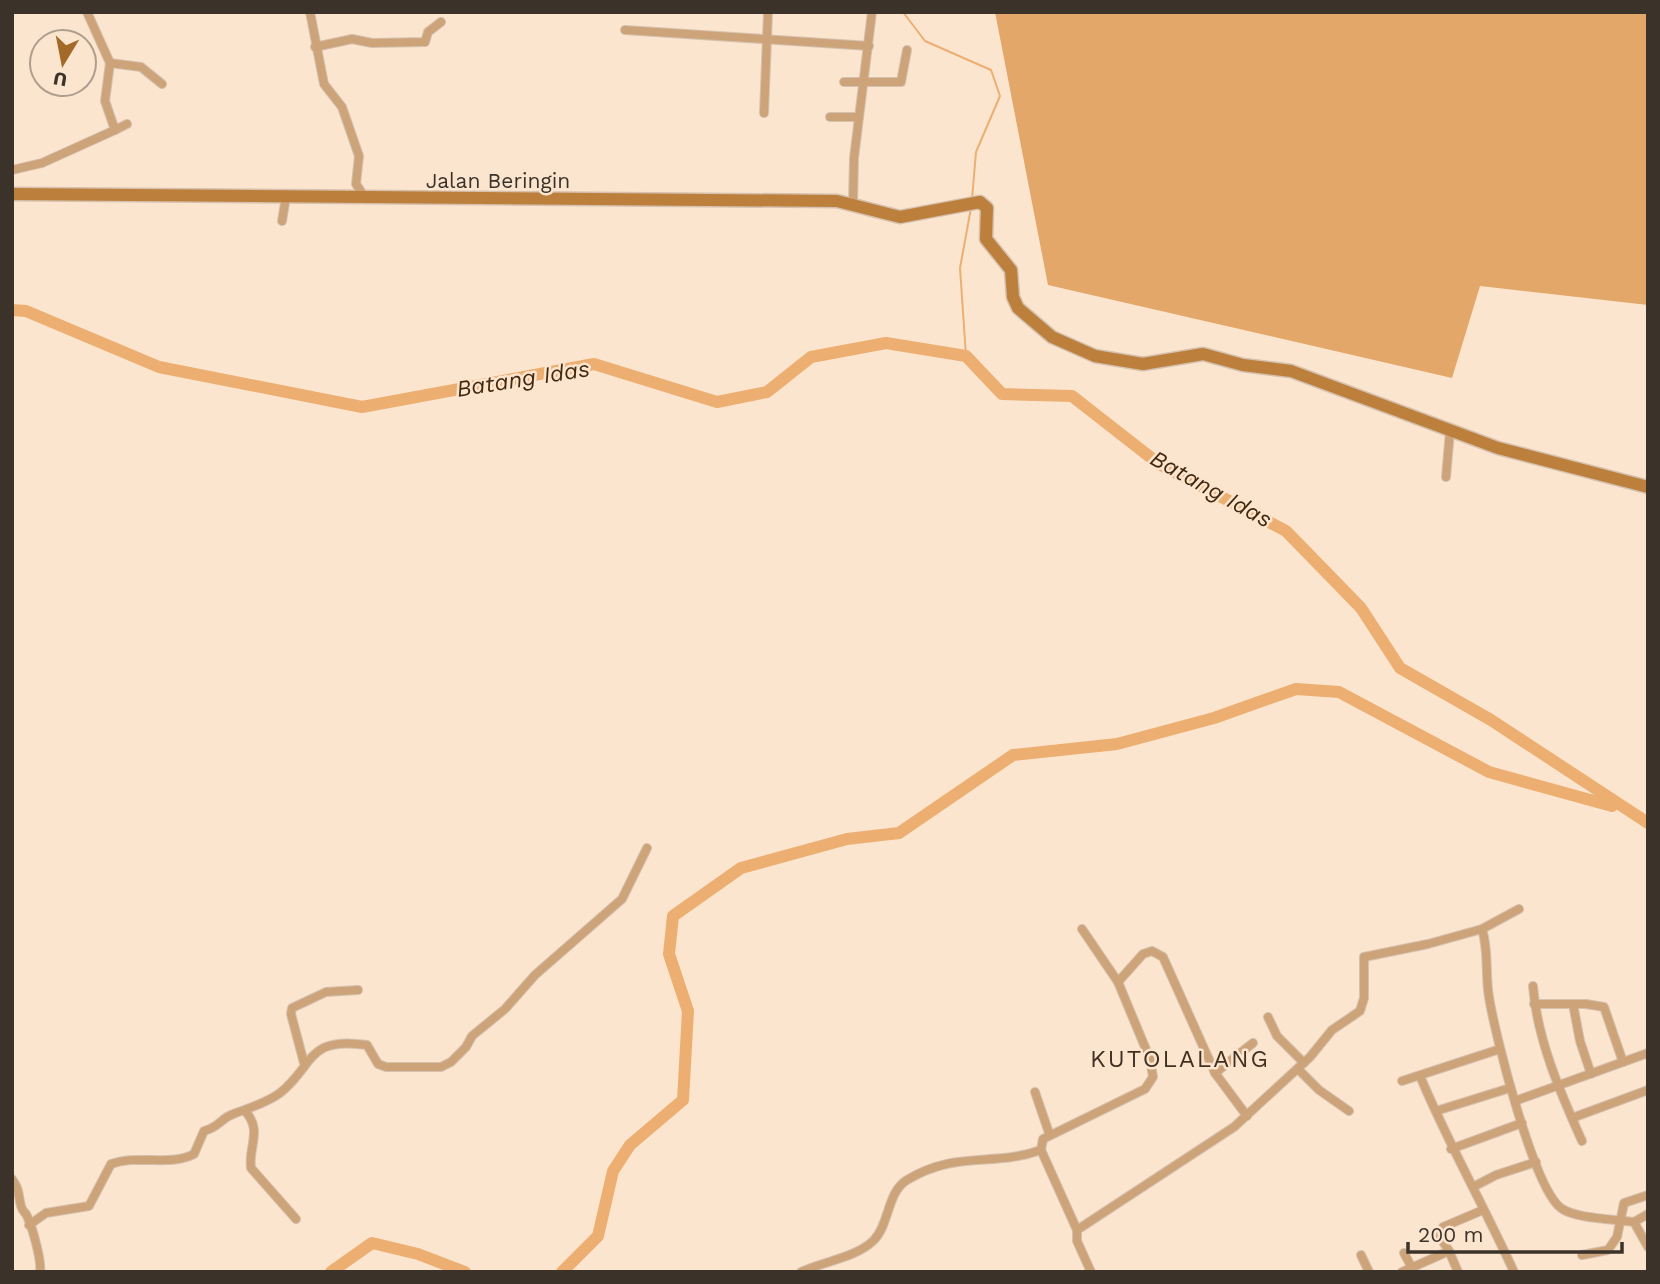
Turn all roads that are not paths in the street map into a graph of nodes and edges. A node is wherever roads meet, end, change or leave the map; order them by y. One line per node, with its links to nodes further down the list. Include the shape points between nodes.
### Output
1 (87, 12): 11 (street)
2 (310, 12): 9 (street)
3 (768, 12): 7 (street)
4 (872, 12): 8 (street)
5 (441, 22): 9 (street, via 428,32 425,42 352,39)
6 (625, 30): 7 (street)
7 (766, 40): 8 (street); 15 (street)
8 (869, 46): 12 (street)
9 (315, 47): 23 (street, via 326,90 342,107 359,156 356,184)
10 (907, 50): 12 (street, via 901,82)
11 (110, 63): 14 (street, via 141,67); 19 (street, via 105,102)
12 (864, 80): 13 (street); 17 (street)
13 (844, 82)
14 (162, 84)
15 (764, 113)
16 (830, 117): 17 (street)
17 (859, 117): 24 (street)
18 (127, 124): 19 (street)
19 (115, 130): 20 (street, via 42,163)
20 (12, 170)
21 (12, 194): 22 (street, Jalan Beringin)
22 (286, 197): 23 (street, Jalan Beringin); 25 (street)
23 (366, 199): 24 (street, Jalan Beringin)
24 (853, 203): 26 (street, Jalan Beringin, via 894,217 981,202 987,208 986,239 1011,270 1015,303 1052,337 1095,356 1143,364 1203,354 1291,371)
25 (282, 221)
26 (1450, 431): 27 (street); 28 (street, via 1518,454)
27 (1446, 477)
28 (1648, 486)
29 (647, 848): 43 (street, via 622,899 535,975 451,1062 441,1067 381,1066 371,1048 360,1044 321,1049)
30 (1519, 909): 32 (street)
31 (1082, 929): 33 (street)
32 (1482, 929): 40 (street); 44 (street, via 1364,957 1360,1011 1332,1030)
33 (1118, 982): 45 (street, via 1143,954 1152,951 1163,957); 60 (street, via 1150,1059 1151,1083 1089,1118)
34 (1533, 986): 36 (street)
35 (358, 990): 43 (street, via 326,992 292,1008)
36 (1534, 1004): 37 (street); 49 (street)
37 (1573, 1004): 42 (street, via 1604,1007); 46 (street)
38 (1268, 1017): 44 (street)
39 (1253, 1042): 45 (street)
40 (1500, 1049): 47 (street); 50 (street)
41 (1648, 1053): 42 (street)
42 (1623, 1062): 46 (street)
43 (304, 1063): 54 (street, via 283,1090)
44 (1301, 1066): 55 (street, via 1319,1090); 57 (street)
45 (1215, 1073): 57 (street)
46 (1591, 1073): 49 (street)
47 (1420, 1076): 48 (street); 56 (street)
48 (1402, 1081)
49 (1560, 1085): 53 (street); 58 (street)
50 (1510, 1088): 53 (street); 56 (street)
51 (1648, 1090): 58 (street)
52 (1035, 1092): 60 (street)
53 (1515, 1101): 59 (street)
54 (246, 1111): 70 (street, via 256,1138 251,1168); 73 (street, via 229,1115 219,1126 202,1132 197,1151 187,1158 111,1164 89,1206 46,1213)
55 (1349, 1111)
56 (1436, 1111): 62 (street)
57 (1247, 1116): 74 (street)
58 (1572, 1118): 61 (street)
59 (1522, 1123): 62 (street); 64 (street)
60 (1049, 1133): 63 (street)
61 (1582, 1141)
62 (1451, 1149): 66 (street)
63 (1041, 1150): 74 (street); 82 (street, via 1014,1157 957,1160 908,1179 897,1190 881,1231 866,1247)
64 (1536, 1163): 66 (street); 71 (street, via 1552,1198 1564,1210)
65 (12, 1180): 73 (street, via 20,1191)
66 (1473, 1187): 68 (street)
67 (1648, 1195): 71 (street, via 1624,1203)
68 (1483, 1210): 76 (street, via 1443,1227 1440,1237); 87 (street)
69 (1648, 1213): 72 (street)
70 (296, 1219)
71 (1620, 1220): 72 (street); 79 (street, via 1617,1237 1608,1250)
72 (1634, 1222): 75 (street)
73 (29, 1225): 81 (street, via 41,1256)
74 (1077, 1230): 83 (street)
75 (1648, 1247)
76 (1449, 1251): 80 (street); 86 (street)
77 (1404, 1253): 80 (street)
78 (1360, 1255): 84 (street)
79 (1583, 1255)
80 (1412, 1268): 85 (street)
81 (40, 1272)
82 (801, 1272)
83 (1091, 1272)
84 (1369, 1272)
85 (1402, 1272)
86 (1458, 1272)
87 (1514, 1272)

